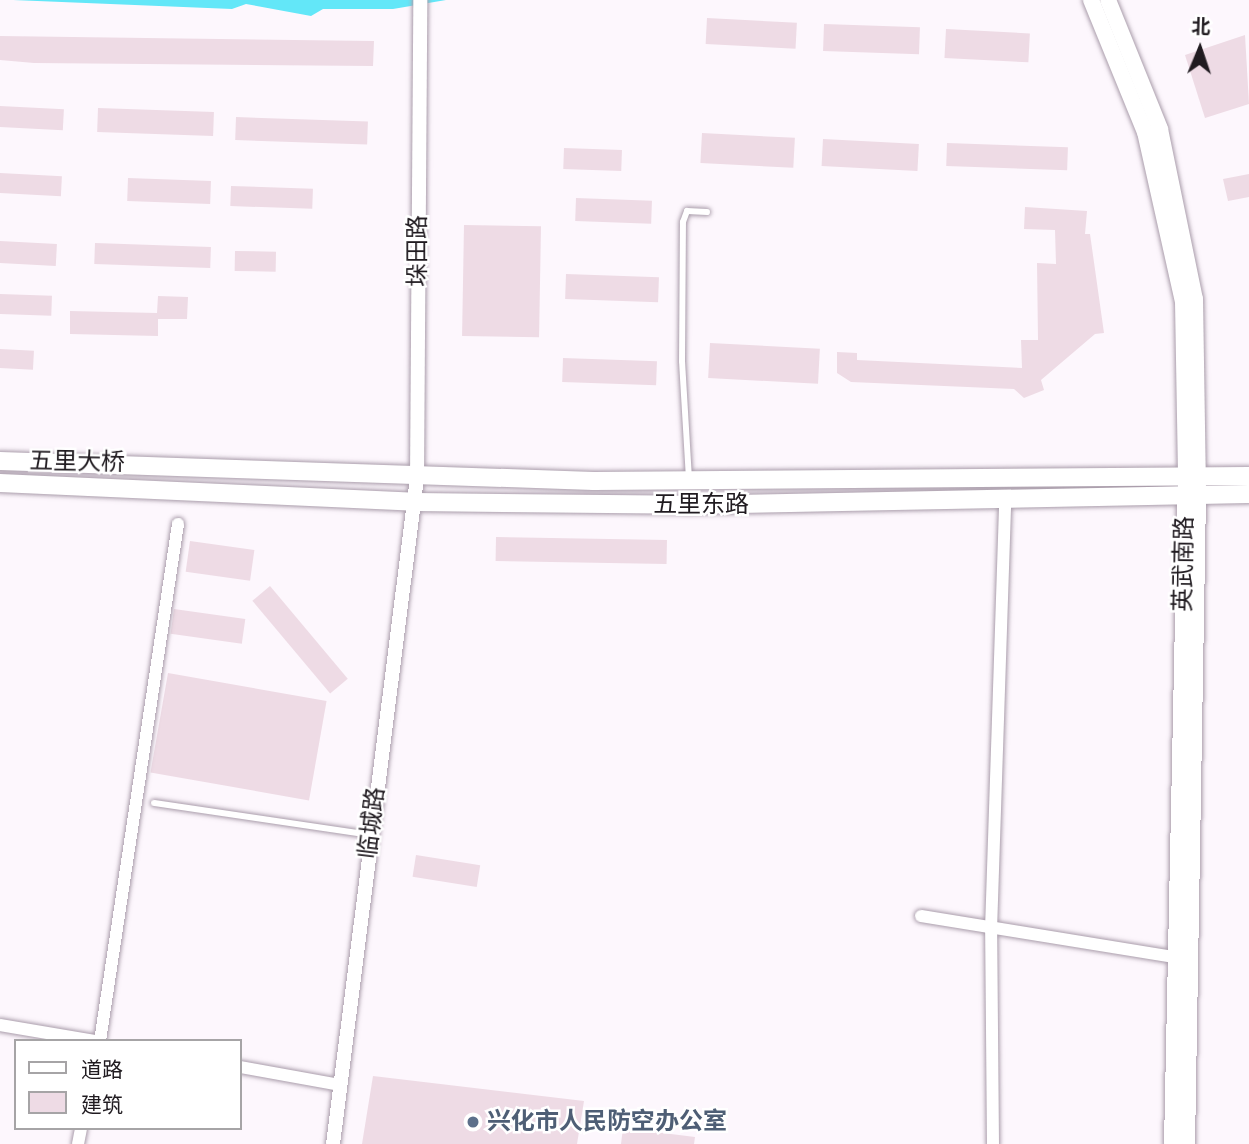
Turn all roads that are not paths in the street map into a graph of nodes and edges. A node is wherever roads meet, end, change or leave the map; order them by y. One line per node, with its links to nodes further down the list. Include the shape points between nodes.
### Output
1 (419, 0): 10 (street, 垛田路)
2 (1091, 0): 4 (main road, 英武南路)
3 (1108, 0): 4 (main road, 英武南路)
4 (1112, 27): 8 (main road, 英武南路, via 1160,129 1195,299)
5 (707, 212): 11 (lane, via 687,211 683,222 682,361)
6 (0, 461): 7 (main road, 五里大桥)
7 (154, 464): 10 (main road, 五里东路)
8 (1192, 476): 9 (main road, 五里东路); 11 (main road, 五里东路); 15 (main road, 英武南路)
9 (1249, 476)
10 (417, 478): 11 (main road, 五里东路); 16 (street, 垛田路)
11 (689, 481)
12 (0, 483): 13 (main road, 五里大桥)
13 (152, 486): 16 (main road, 五里东路)
14 (1249, 494): 15 (main road, 五里东路)
15 (1192, 496): 17 (main road, 五里东路); 23 (main road, 英武南路); 32 (main road, 英武南路)
16 (415, 502): 17 (main road, 五里东路); 20 (street, 临城路)
17 (1005, 503): 22 (street)
18 (178, 524): 26 (street)
19 (153, 803): 20 (lane)
20 (370, 835): 28 (street, 临城路)
21 (920, 916): 22 (street)
22 (991, 930): 23 (street); 30 (street)
23 (1175, 957): 31 (main road, 英武南路)
24 (0, 1026): 25 (street)
25 (84, 1039)
26 (97, 1039)
27 (242, 1067): 28 (street)
28 (340, 1085): 29 (street, 临城路)
29 (333, 1144)
30 (992, 1144)
31 (1172, 1144)
32 (1187, 1144)

